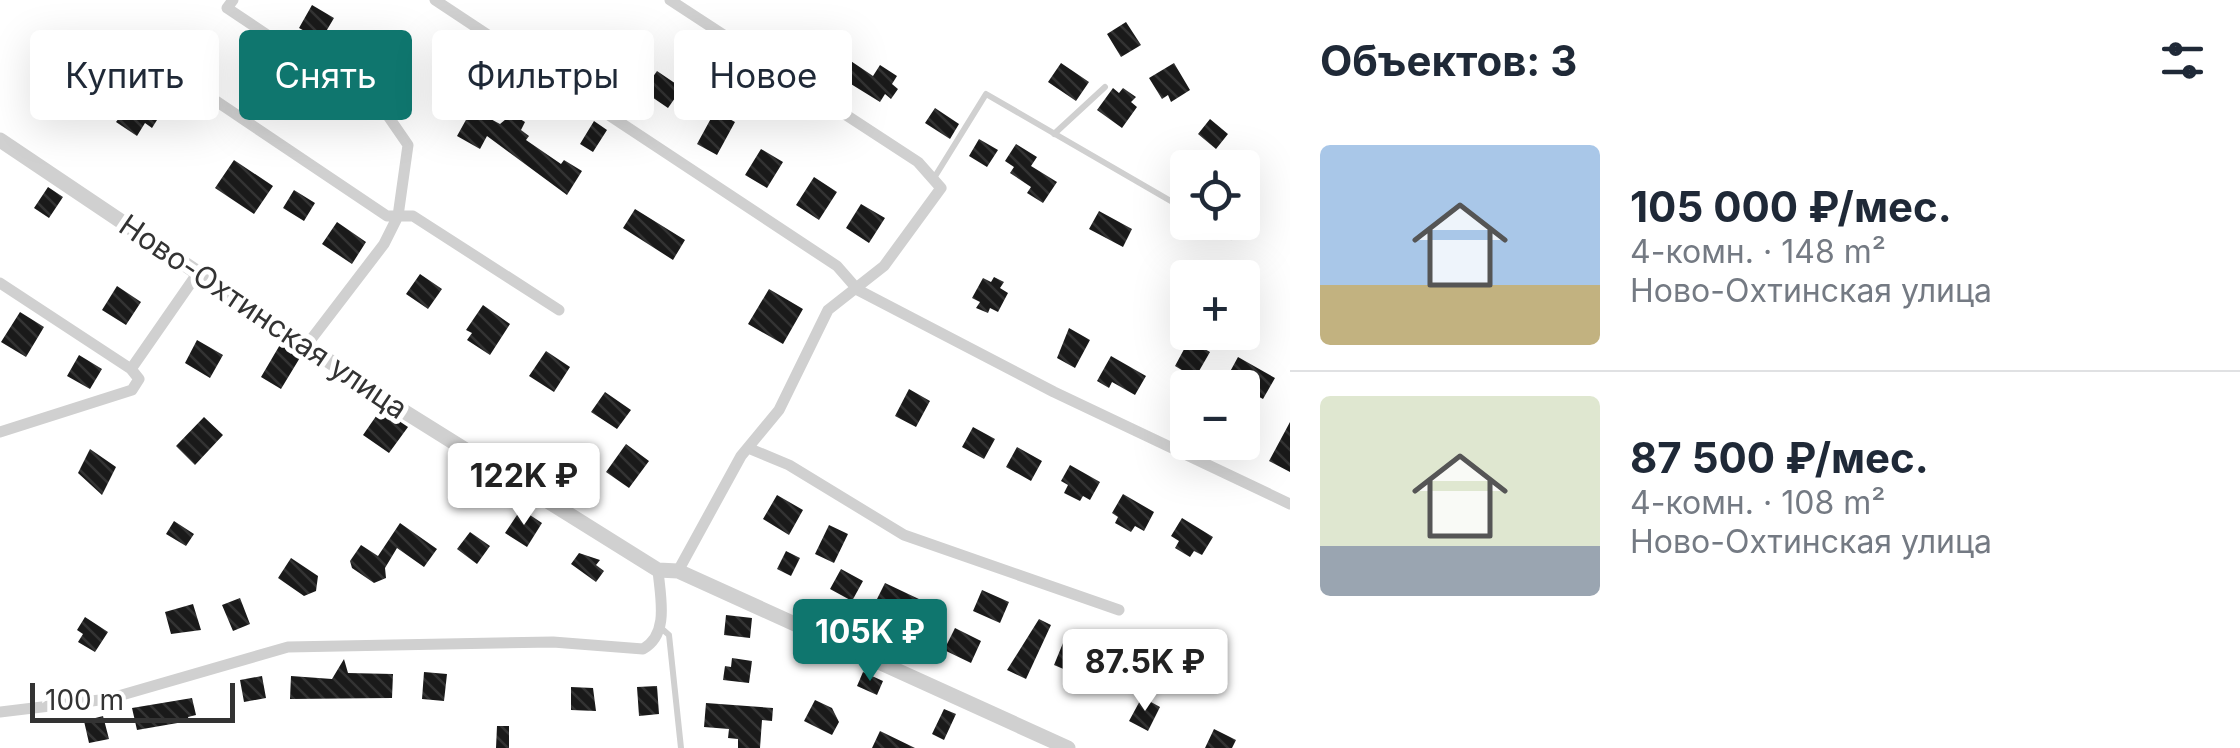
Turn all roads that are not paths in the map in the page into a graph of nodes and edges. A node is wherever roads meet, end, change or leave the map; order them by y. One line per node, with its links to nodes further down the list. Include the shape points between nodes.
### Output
1 (233, 0): 10 (street, via 228,8 388,116 408,146)
2 (435, 0): 13 (street, via 837,266)
3 (670, 0): 8 (street, via 918,162)
4 (1106, 88): 6 (lane)
5 (219, 103): 10 (street, via 388,216)
6 (1054, 134): 8 (lane, via 986,94); 9 (lane)
7 (0, 140): 11 (street, Ново-Охтинская улица)
8 (937, 184): 13 (street, via 884,266)
9 (1170, 202)
10 (398, 216): 14 (street, via 413,216); 15 (street)
11 (197, 274): 15 (street, Ново-Охтинская улица); 16 (street)
12 (0, 284): 16 (street)
13 (858, 290): 18 (street, via 828,310 779,410); 19 (street)
14 (559, 310)
15 (306, 346): 20 (street, Ново-Охтинская улица)
16 (131, 369): 17 (street, via 138,384 123,395)
17 (0, 432)
18 (748, 448): 21 (street); 22 (street, via 789,464 904,534)
19 (1290, 504)
20 (658, 570): 21 (street, Ново-Охтинская улица); 23 (street)
21 (678, 571): 26 (street, Ново-Охтинская улица)
22 (1120, 610)
23 (661, 628): 24 (street, via 652,644 633,650 553,642 288,648 108,699); 25 (lane, via 669,635)
24 (0, 712)
25 (681, 748)
26 (1068, 748)

